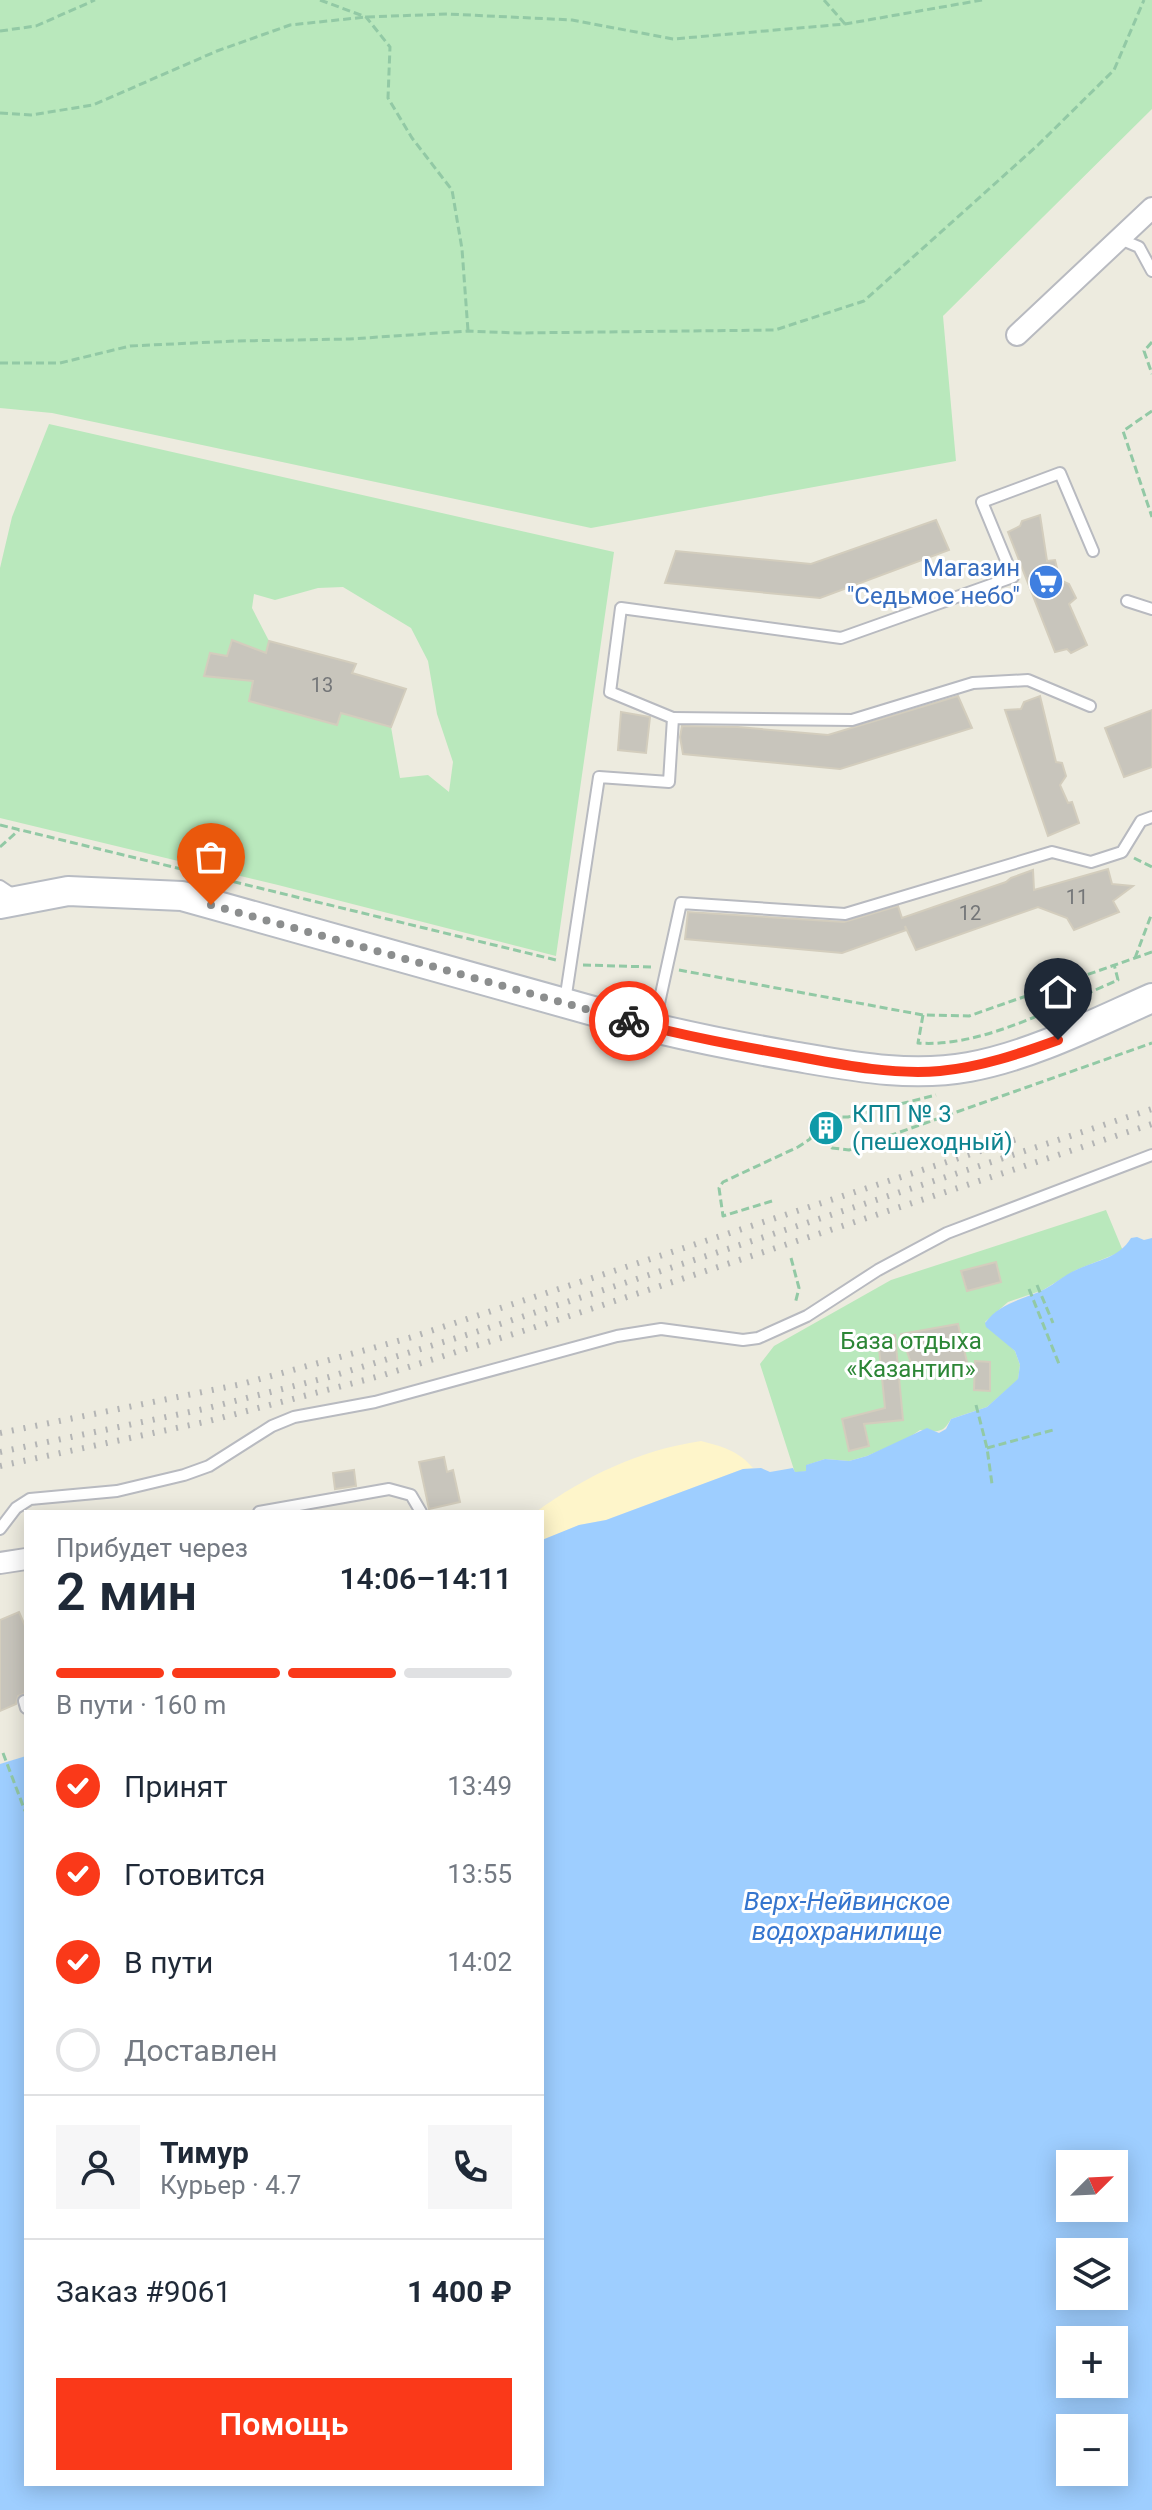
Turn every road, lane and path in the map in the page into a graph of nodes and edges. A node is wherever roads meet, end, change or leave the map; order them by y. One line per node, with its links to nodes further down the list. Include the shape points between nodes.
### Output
1 (95, 0): 8 (path, via 36,26)
2 (320, 0): 6 (path)
3 (824, 0): 7 (path)
4 (982, 0): 7 (path)
5 (1144, 0): 13 (path, via 1114,70 864,301 775,330)
6 (366, 17): 7 (path, via 448,14 572,20 673,39); 9 (path, via 290,25 93,105 31,115); 13 (path, via 390,47 388,98 452,190)
7 (845, 24)
8 (0, 31)
9 (0, 113)
10 (1152, 208): 11 (street)
11 (1120, 239): 12 (lane, via 1139,247); 14 (street)
12 (1152, 271)
13 (468, 331): 16 (path, via 130,346 60,363)
14 (1017, 335)
15 (1152, 342): 17 (path, via 1144,351)
16 (0, 363)
17 (1152, 374)
18 (1152, 411): 19 (path, via 1123,431)
19 (1152, 517)
20 (1093, 551): 24 (lane, via 1060,473 982,502 1013,577 841,638 621,608 610,692)
21 (1127, 601): 22 (lane)
22 (1152, 609)
23 (1090, 706): 24 (lane, via 1028,680 973,683 852,720)
24 (673, 718): 35 (lane, via 669,782 599,777)
25 (1152, 817): 28 (lane, via 1141,821)
26 (19, 830): 27 (path)
27 (0, 847)
28 (1122, 852): 29 (path); 37 (lane, via 1091,862 1052,852 845,914 681,903)
29 (1152, 867)
30 (7, 897): 35 (street, via 68,891 182,896)
31 (1152, 913): 32 (path)
32 (1135, 958)
33 (1114, 964): 36 (path, via 1118,980 988,1035 942,1045 918,1043)
34 (1152, 998): 39 (street, via 1028,1050)
35 (565, 1003): 37 (street)
36 (923, 1015)
37 (654, 1028): 39 (street, via 876,1069)
38 (1152, 1043): 40 (path, via 849,1150 832,1148)
39 (939, 1071): 40 (path, via 937,1095 826,1119)
40 (814, 1131): 42 (path, via 798,1147 719,1188 723,1216)
41 (1152, 1155): 46 (lane, via 947,1233)
42 (772, 1201)
43 (791, 1258): 46 (path, via 799,1288)
44 (1037, 1285): 47 (path)
45 (1029, 1289): 48 (path)
46 (791, 1323): 55 (lane, via 750,1339 661,1329 629,1333 375,1402 294,1417 184,1475 117,1491 30,1499)
47 (1053, 1323)
48 (1059, 1364)
49 (976, 1405): 51 (path)
50 (1053, 1430): 51 (path)
51 (987, 1448): 52 (path)
52 (992, 1484)
53 (270, 1510): 54 (lane, via 389,1489 411,1495)
54 (420, 1510)
55 (0, 1529)
56 (24, 1559): 57 (street)
57 (0, 1563)
58 (3, 1753): 59 (path)
59 (24, 1808)

